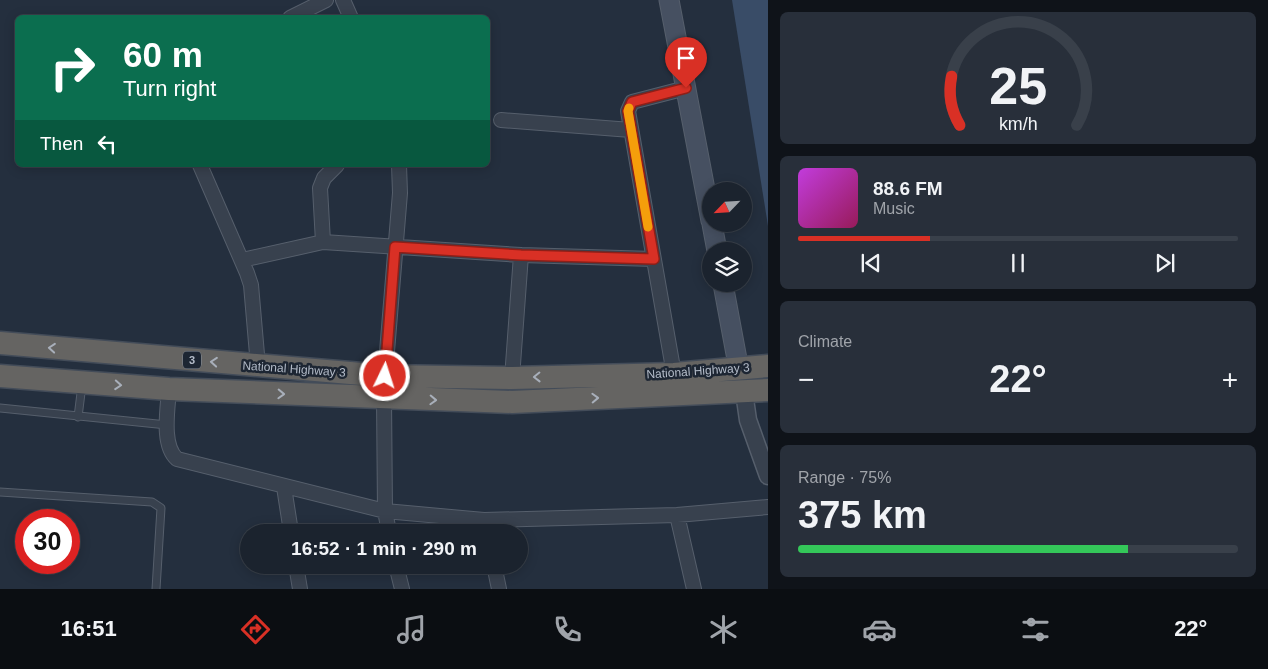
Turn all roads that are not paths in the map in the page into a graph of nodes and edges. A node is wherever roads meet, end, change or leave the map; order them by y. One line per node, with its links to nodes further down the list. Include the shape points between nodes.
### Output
1 (326, 0): 4 (street)
2 (344, 0): 5 (street)
3 (669, 0): 6 (main road)
4 (296, 15)
5 (351, 15)
6 (686, 88): 8 (street, via 632,102 628,111); 12 (main road)
7 (501, 120): 8 (street)
8 (631, 130): 16 (street)
9 (201, 167): 17 (street)
10 (335, 167): 13 (street, via 324,178 320,188)
11 (399, 167): 14 (street)
12 (704, 182)
13 (323, 242): 14 (street); 17 (street)
14 (395, 247): 15 (street); 24 (street)
15 (521, 255): 16 (street); 25 (street)
16 (654, 259): 22 (street)
17 (242, 260): 20 (street, via 251,285)
18 (726, 292): 21 (main road)
19 (0, 344): 20 (highway, National Highway 3 / 3, one-way to 19)
20 (258, 366): 24 (highway, National Highway 3 / 3)
21 (756, 368): 22 (highway, National Highway 3 / 3)
22 (674, 374): 25 (highway, National Highway 3 / 3, one-way to 25)
23 (0, 376): 26 (highway, National Highway 3)
24 (385, 376): 25 (highway, National Highway 3 / 3)
25 (512, 378)
26 (82, 382): 27 (highway, National Highway 3, one-way to 27); 32 (lane)
27 (169, 389): 30 (highway, National Highway 3, one-way to 30); 33 (street)
28 (768, 390): 29 (highway, National Highway 3)
29 (744, 392): 30 (highway, National Highway 3, one-way to 29, via 512,402); 34 (street, via 748,420)
30 (384, 398): 38 (street)
31 (0, 408): 32 (lane)
32 (78, 417): 33 (lane)
33 (168, 426): 35 (street, via 170,447 178,459)
34 (768, 476)
35 (284, 487): 38 (street); 40 (street)
36 (0, 492): 47 (lane, via 152,502 161,508)
37 (768, 507): 39 (street)
38 (385, 511): 41 (street); 42 (street)
39 (677, 515): 43 (street); 51 (street)
40 (290, 524)
41 (387, 524)
42 (473, 524)
43 (521, 524)
44 (298, 574): 48 (street)
45 (398, 574): 49 (street)
46 (496, 574): 50 (street)
47 (156, 589)
48 (300, 589)
49 (402, 589)
50 (499, 589)
51 (694, 589)

